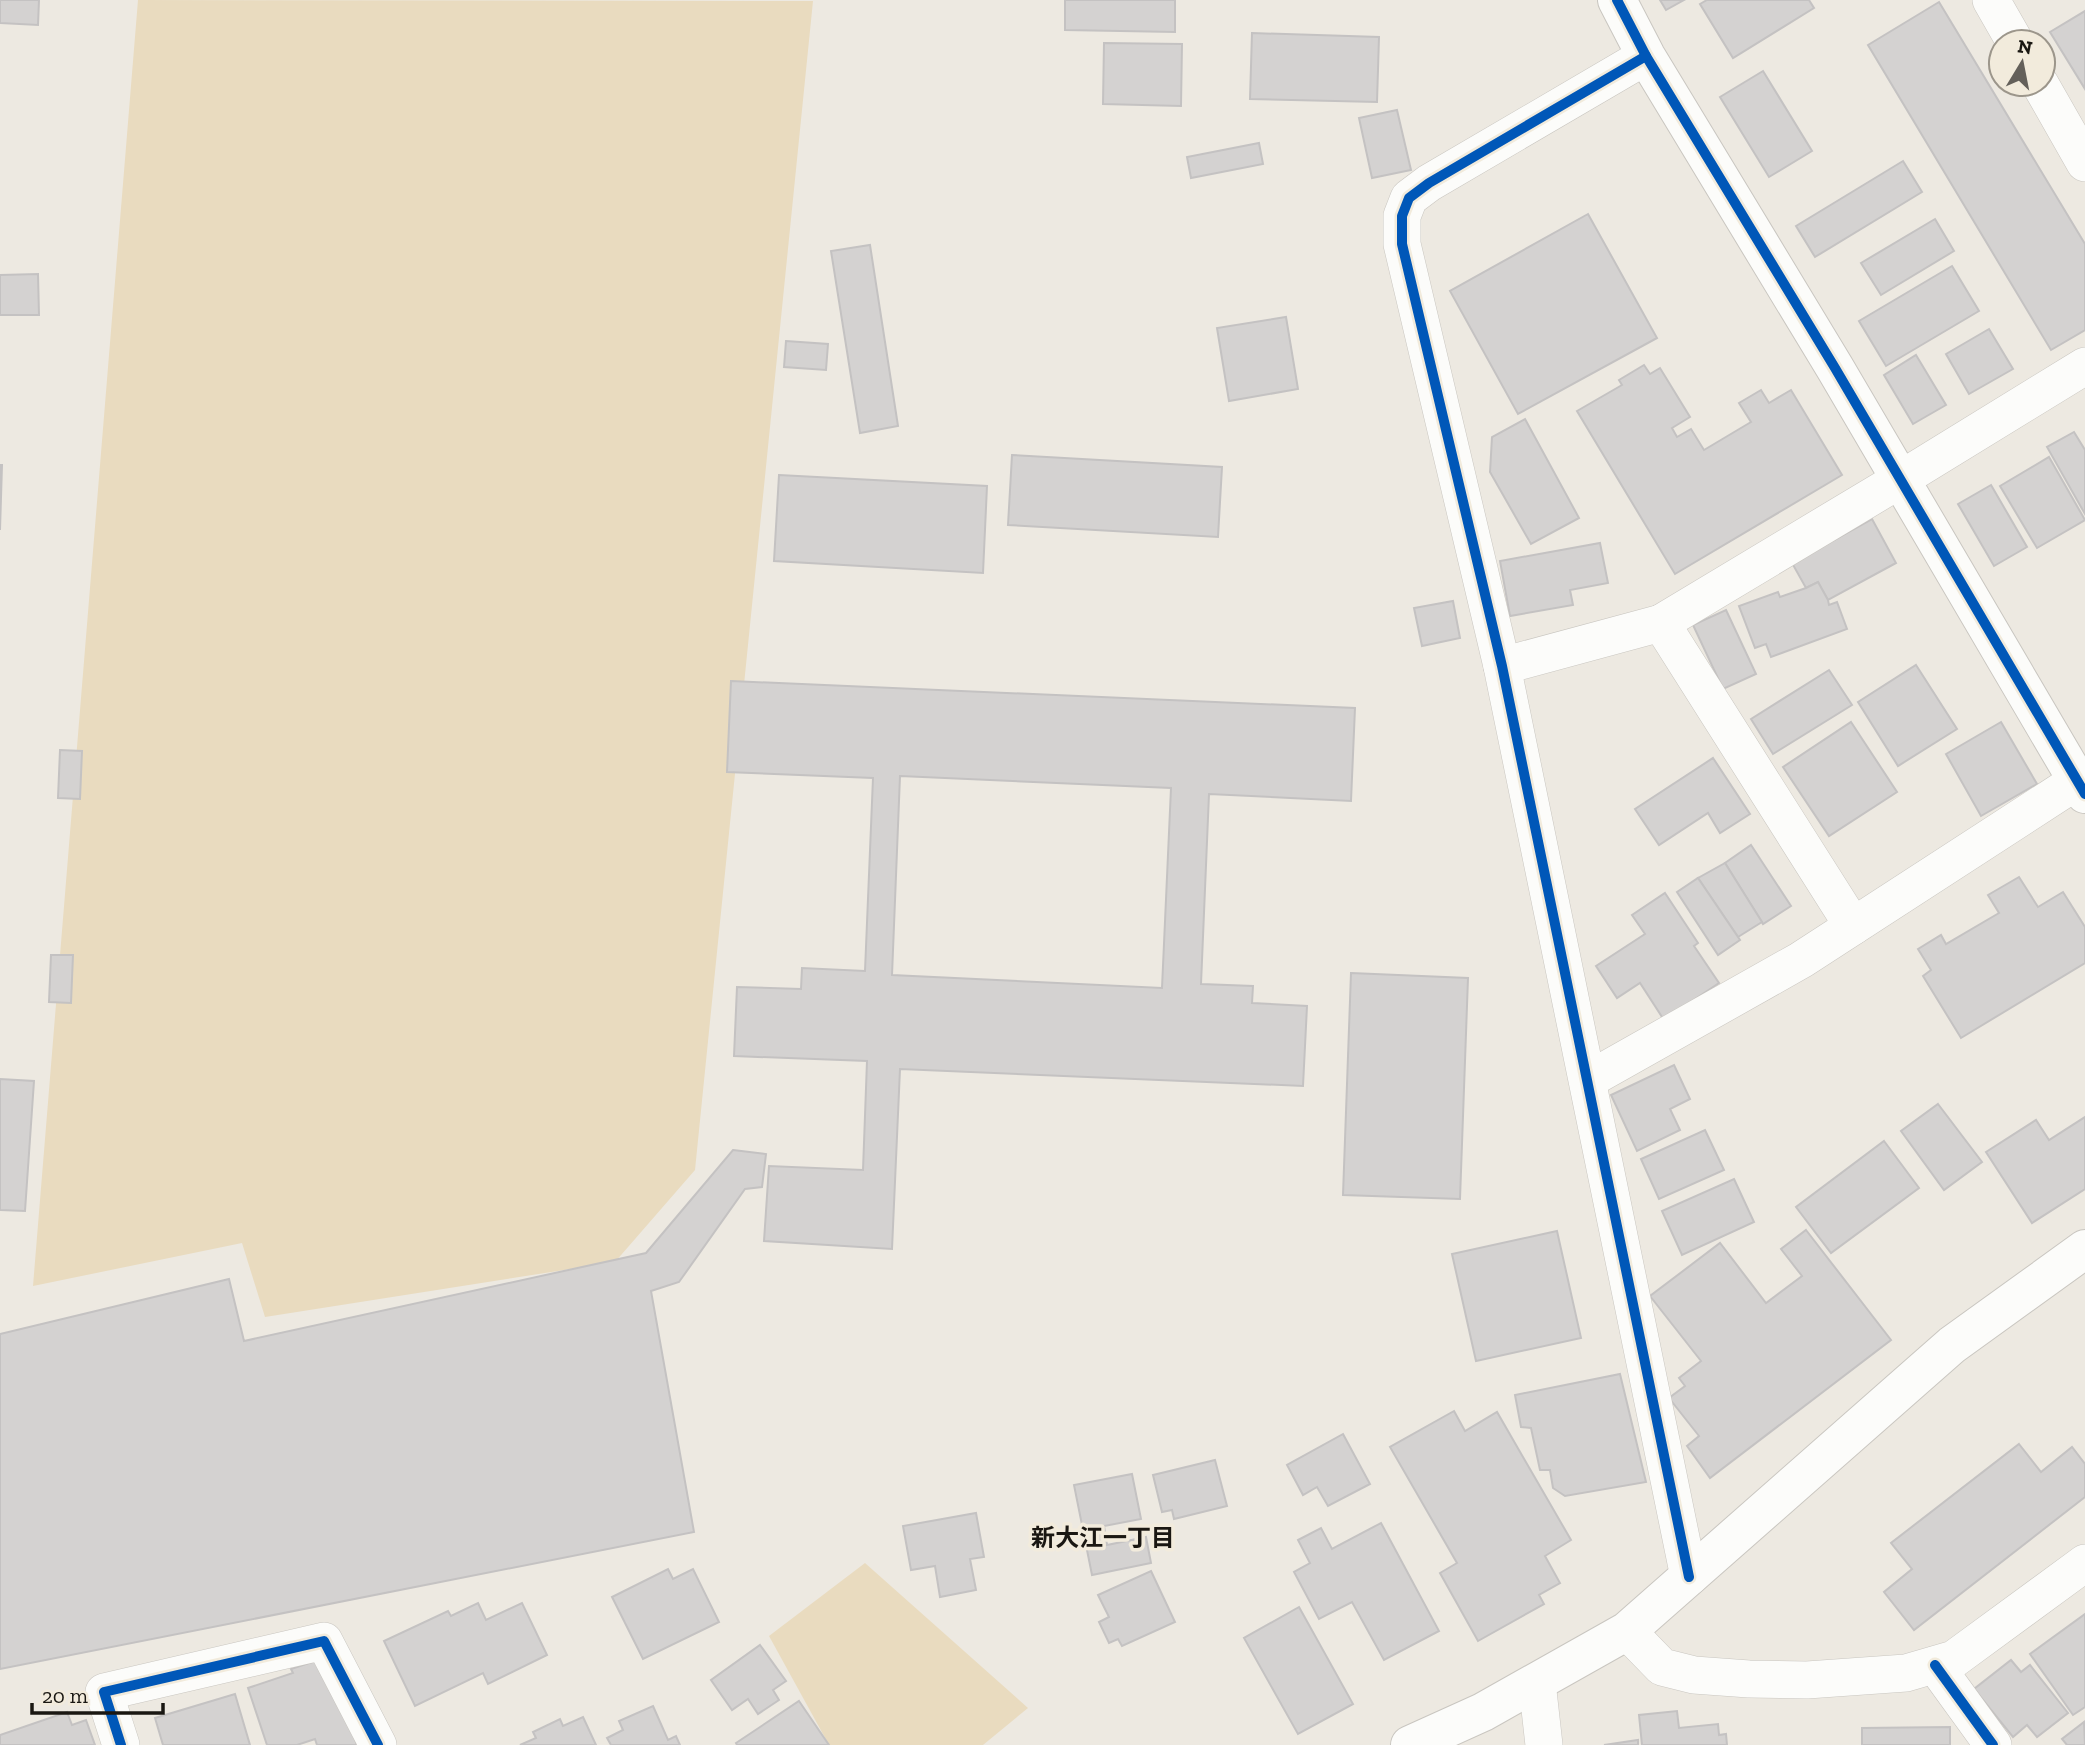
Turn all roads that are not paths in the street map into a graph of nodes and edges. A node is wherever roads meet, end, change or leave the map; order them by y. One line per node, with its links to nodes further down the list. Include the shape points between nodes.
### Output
1 (1617, 0): 4 (street)
2 (1991, 0): 3 (street)
3 (2007, 28)
4 (1646, 56): 8 (street); 10 (street, via 1429,183 1409,198 1402,215 1402,244)
5 (2047, 98): 6 (street)
6 (2085, 163)
7 (2085, 366): 8 (street)
8 (1902, 479): 9 (street); 11 (street)
9 (1661, 623): 10 (street); 12 (street)
10 (1503, 666): 13 (street)
11 (2081, 788): 12 (street)
12 (1853, 926): 13 (street)
13 (1588, 1080): 16 (street)
14 (2085, 1250): 16 (street, via 1952,1345)
15 (2085, 1563): 18 (street, via 1954,1659)
16 (1689, 1577): 17 (street)
17 (1627, 1631): 18 (street, via 1662,1667 1694,1675 1807,1680 1906,1673); 19 (street)
18 (1935, 1665): 24 (street)
19 (1537, 1682): 22 (street); 23 (street)
20 (121, 1745): 21 (street, via 104,1692 324,1641)
21 (378, 1745)
22 (1410, 1745)
23 (1544, 1745)
24 (1993, 1745)

